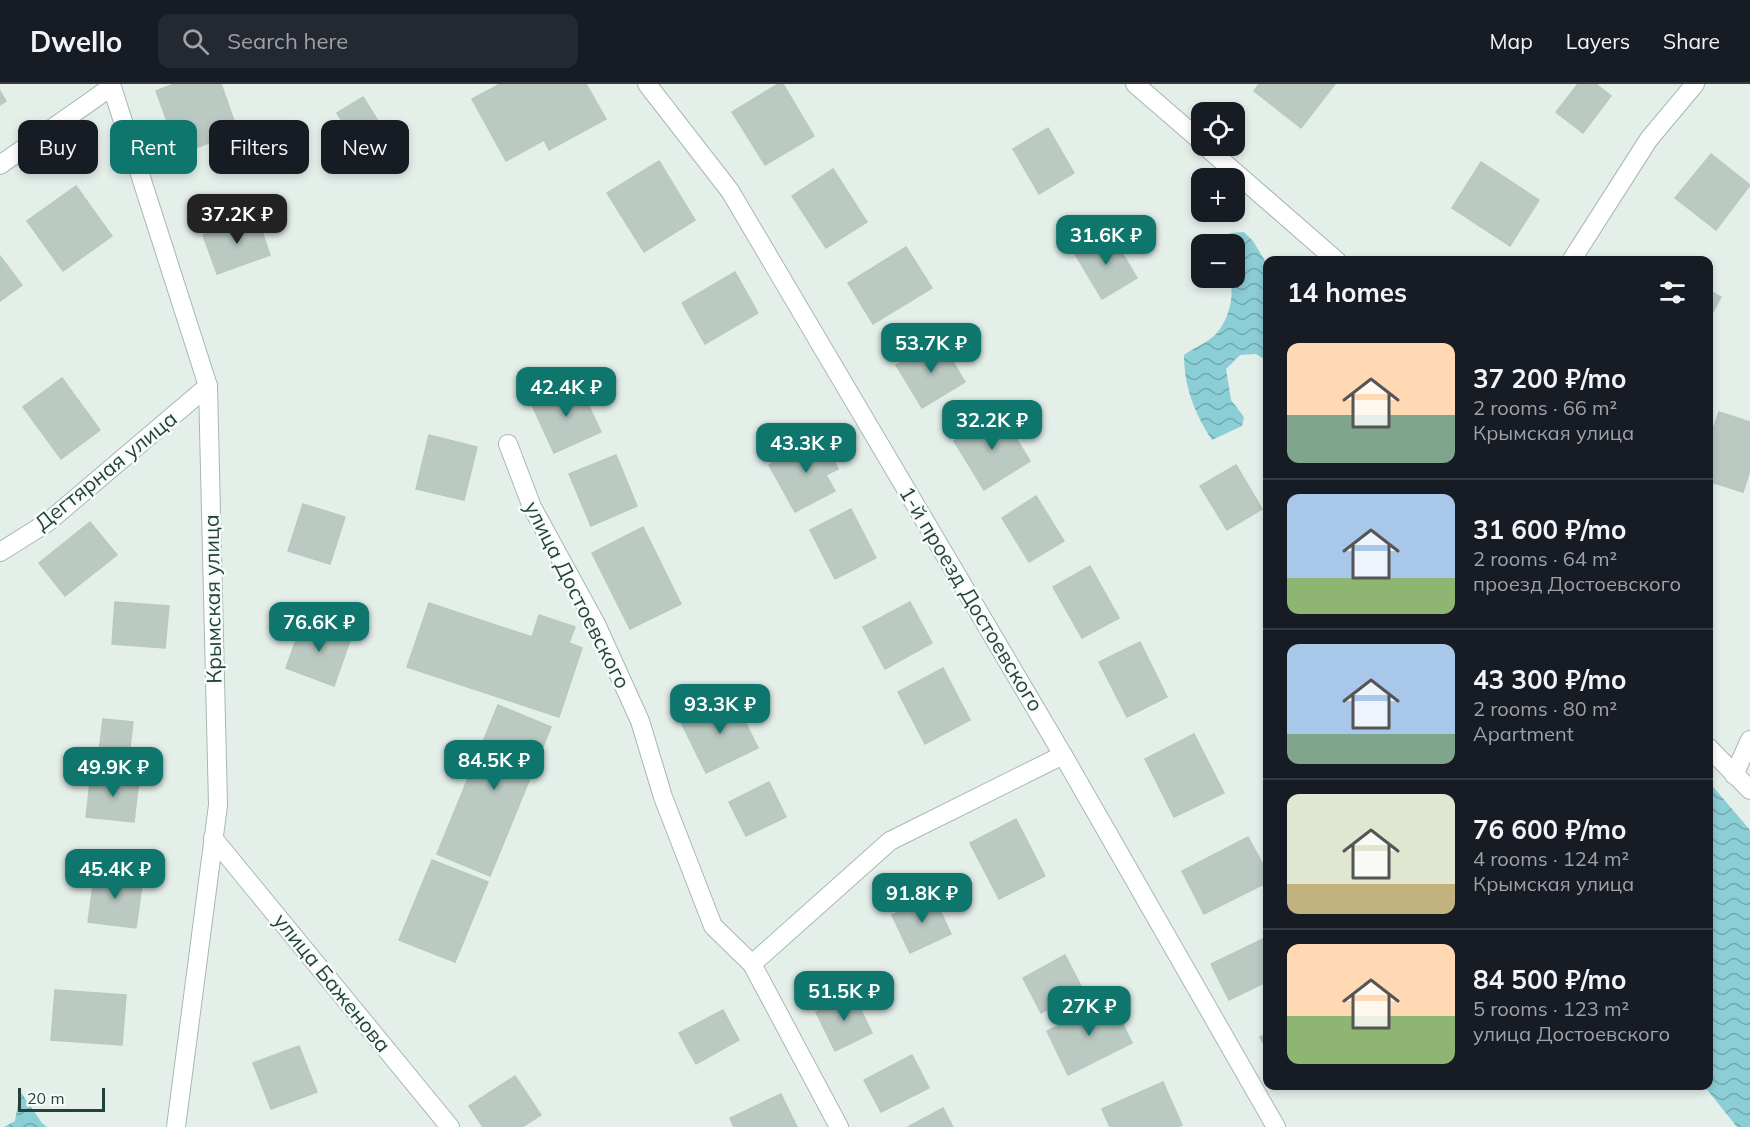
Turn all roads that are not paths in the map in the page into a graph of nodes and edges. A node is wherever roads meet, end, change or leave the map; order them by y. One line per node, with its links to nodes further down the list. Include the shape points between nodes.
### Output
1 (647, 84): 15 (street, 1-й проезд Достоевского, via 730,191)
2 (1135, 84): 5 (street)
3 (1695, 84): 9 (street, via 1648,139)
4 (111, 86): 7 (street); 10 (street, Крымская улица)
5 (1191, 132)
6 (1216, 156): 8 (street)
7 (0, 165)
8 (1331, 256)
9 (1574, 256)
10 (208, 386): 12 (street, Дегтярная улица, via 48,522); 18 (street, Крымская улица, via 218,805)
11 (508, 444): 19 (street, улица Достоевского, via 532,507 596,624 640,721 663,797 713,926)
12 (0, 552)
13 (1750, 740): 16 (street)
14 (1713, 752): 16 (street)
15 (1063, 755): 19 (street, via 890,841); 23 (street, 1-й проезд Достоевского)
16 (1734, 775): 17 (street)
17 (1750, 790)
18 (213, 838): 20 (street, Крымская улица); 21 (street, улица Баженова)
19 (752, 964): 22 (street, улица Достоевского)
20 (176, 1127)
21 (450, 1127)
22 (839, 1127)
23 (1276, 1127)

